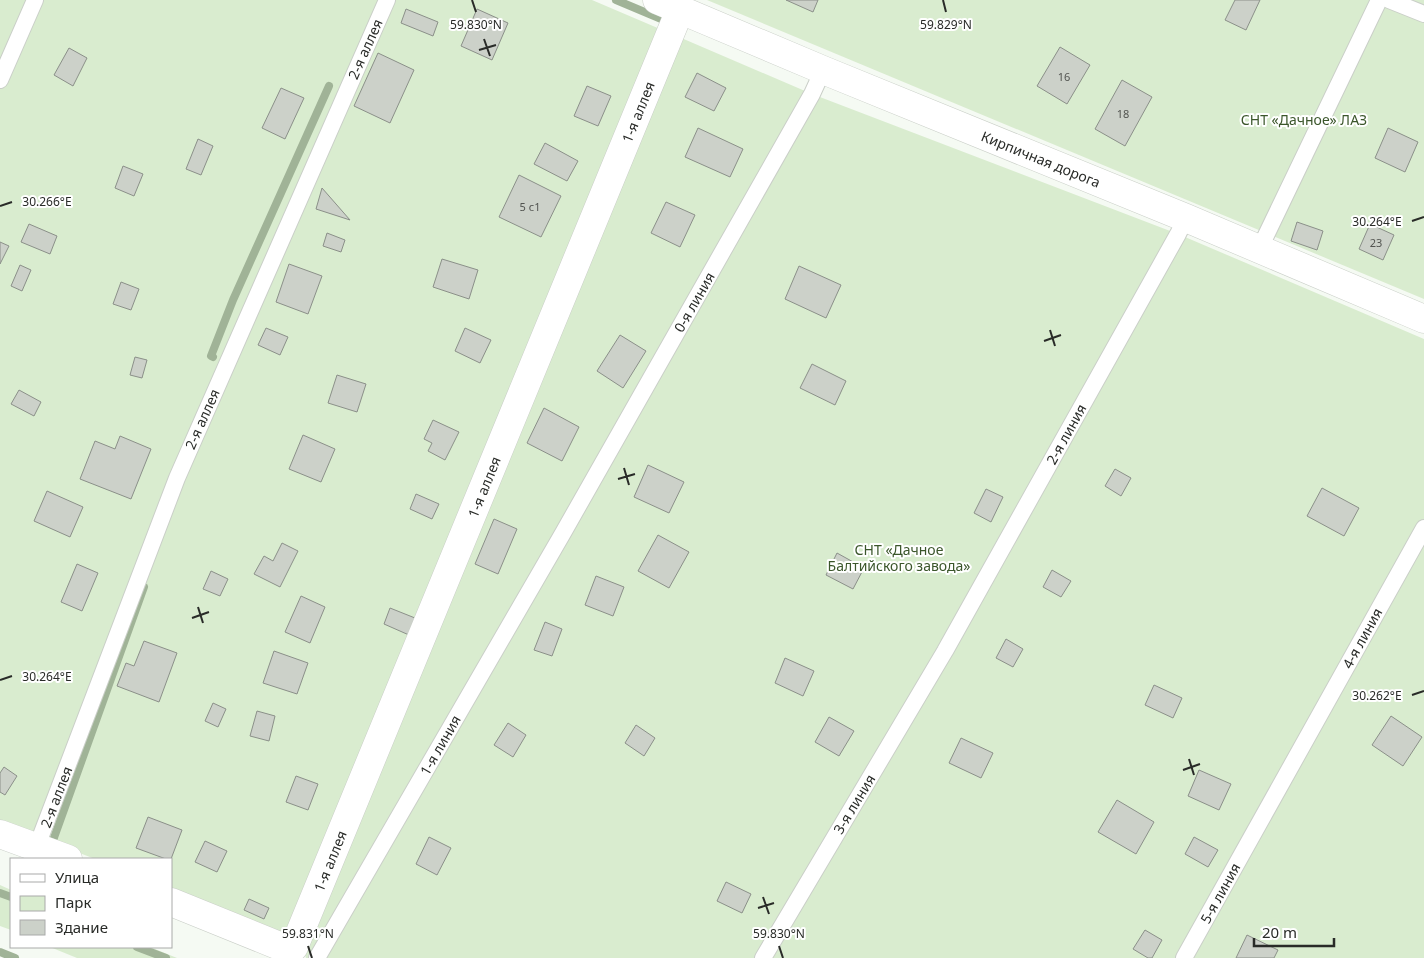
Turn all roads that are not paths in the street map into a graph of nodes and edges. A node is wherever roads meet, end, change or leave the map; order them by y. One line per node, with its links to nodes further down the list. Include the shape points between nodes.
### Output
1 (35, 0): 8 (lane)
2 (387, 0): 17 (lane, 2-я аллея, via 177,478)
3 (1379, 0): 10 (lane)
4 (1388, 0): 6 (lane)
5 (669, 5): 7 (street, Кирпичная дорога); 19 (street, 1-я аллея, via 294,947 277,945)
6 (1424, 14)
7 (823, 70): 9 (street, Кирпичная дорога); 13 (lane, 0-я линия)
8 (0, 80)
9 (1186, 218): 10 (street, Кирпичная дорога); 14 (lane, 2-я линия)
10 (1259, 250): 11 (street, Кирпичная дорога)
11 (1424, 319)
12 (1424, 528): 15 (lane, 4-я линия)
13 (563, 533): 20 (lane, 1-я линия)
14 (945, 651): 21 (lane, 3-я линия)
15 (1256, 828): 22 (lane, 5-я линия)
16 (0, 834): 17 (street)
17 (37, 846): 18 (street)
18 (66, 858)
19 (172, 902)
20 (317, 958)
21 (764, 958)
22 (1184, 958)

